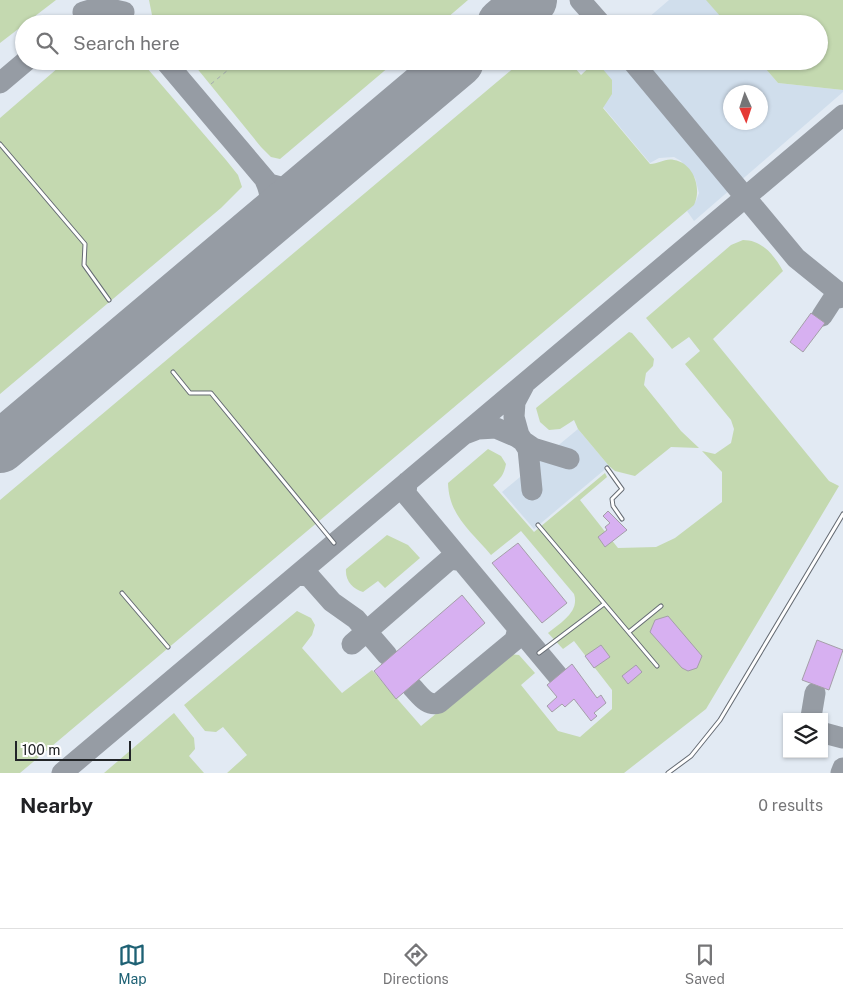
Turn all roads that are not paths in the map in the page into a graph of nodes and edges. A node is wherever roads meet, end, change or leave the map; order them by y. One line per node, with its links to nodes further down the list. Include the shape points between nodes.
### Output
1 (0, 144): 2 (lane, via 86,244 84,265)
2 (110, 300)
3 (173, 372): 8 (lane, via 190,393 211,393)
4 (607, 468): 6 (lane, via 622,489 612,499)
5 (843, 514): 16 (lane, via 720,720 691,756)
6 (622, 519)
7 (538, 525): 10 (lane)
8 (334, 543)
9 (122, 593): 13 (lane)
10 (604, 604): 12 (lane); 14 (lane)
11 (661, 606): 12 (lane)
12 (629, 632): 15 (lane)
13 (168, 647)
14 (538, 652)
15 (657, 666)
16 (668, 773)

